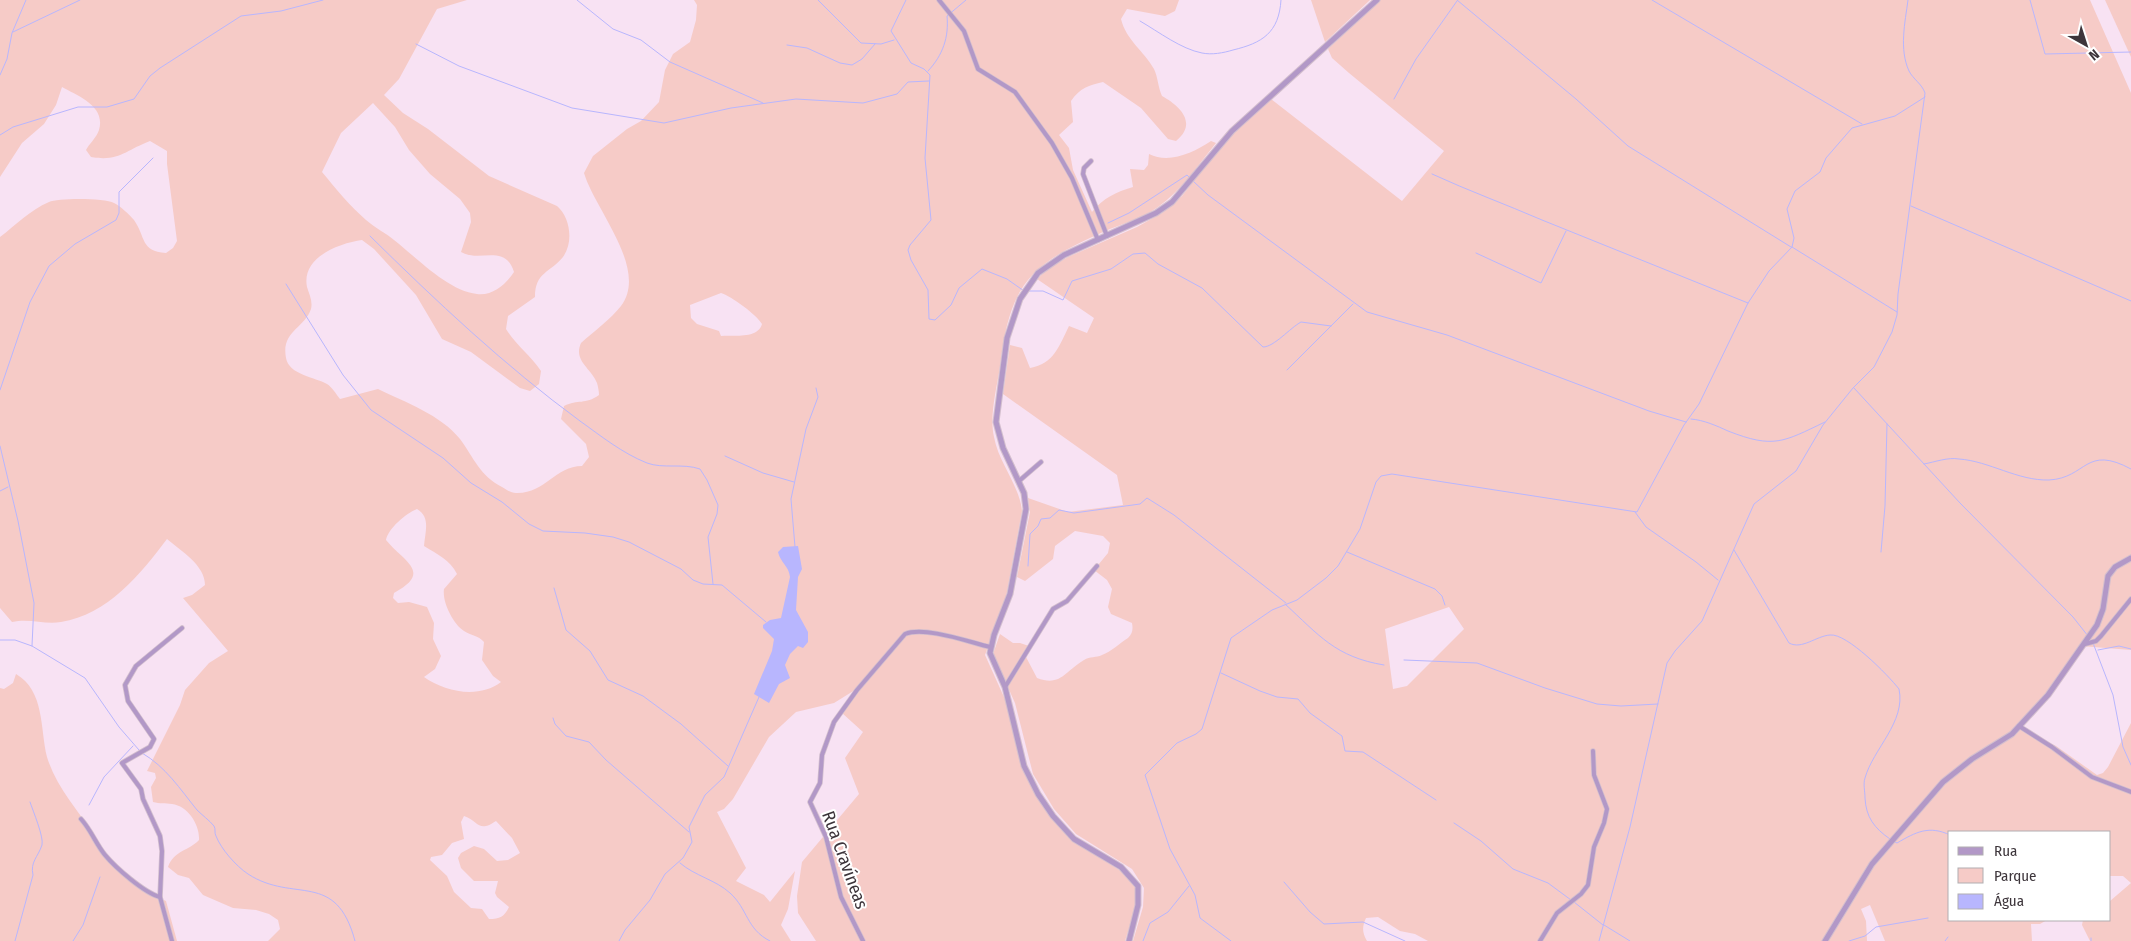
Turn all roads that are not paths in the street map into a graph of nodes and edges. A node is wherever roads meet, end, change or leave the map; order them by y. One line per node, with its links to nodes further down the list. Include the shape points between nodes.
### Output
1 (939, 0): 5 (street, via 964,31 978,69 1015,92 1052,143 1072,178)
2 (1377, 0): 4 (street, via 1232,132 1172,202)
3 (1091, 161): 4 (street, via 1083,174)
4 (1107, 236): 5 (street)
5 (1098, 240): 7 (street, via 1038,272 1020,298 1013,318 1002,365 996,422 1003,448)
6 (1041, 462): 7 (street)
7 (1019, 481): 13 (street, via 1026,509 1010,594)
8 (2131, 558): 12 (street, via 2115,567 2108,576 2103,608)
9 (1097, 566): 14 (street, via 1066,601 1053,609)
10 (2131, 599): 12 (street, via 2097,640)
11 (182, 628): 19 (street, via 136,666 125,685 128,702 154,739 150,747 122,763 141,789 160,836)
12 (2085, 644): 15 (street, via 2048,695)
13 (990, 647): 14 (street, via 992,660); 21 (street, Rua Cravíneas, via 946,636 905,634 840,711 828,734 822,755 821,778 810,806 826,837 841,897)
14 (1005, 687): 22 (street, via 1024,766 1038,794 1070,834 1120,868 1138,886 1139,900)
15 (2020, 726): 17 (street, via 2092,777); 24 (street, via 1943,782 1868,870)
16 (1593, 751): 23 (street, via 1594,775 1607,809 1594,847 1588,884 1581,894 1557,913)
17 (2131, 792)
18 (81, 819): 19 (street, via 105,855 136,883)
19 (160, 897): 20 (street)
20 (172, 941)
21 (863, 941)
22 (1129, 941)
23 (1540, 941)
24 (1825, 941)

